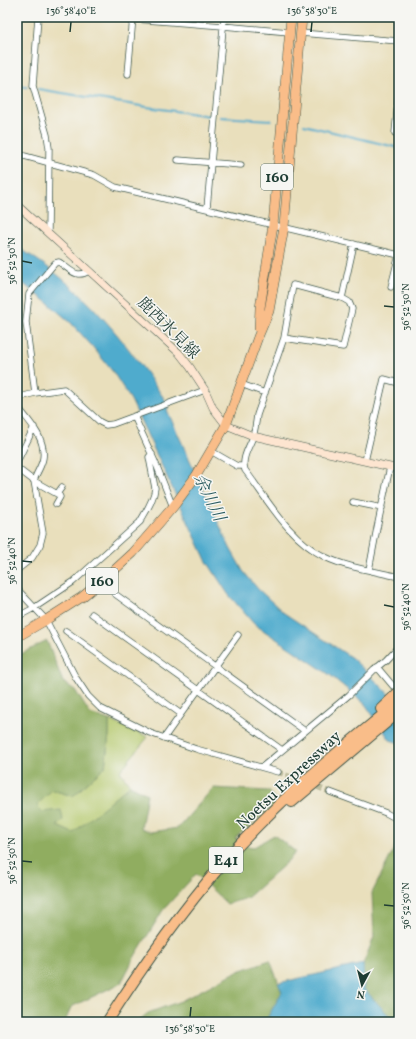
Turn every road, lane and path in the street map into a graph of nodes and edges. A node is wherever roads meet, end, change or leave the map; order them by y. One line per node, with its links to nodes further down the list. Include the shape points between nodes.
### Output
1 (38, 17): 16 (street, via 33,86 47,135)
2 (108, 17): 6 (street)
3 (224, 17): 7 (street)
4 (291, 17): 8 (highway, 160)
5 (302, 17): 9 (highway, 160)
6 (133, 18): 7 (street); 11 (street)
7 (223, 26): 8 (street); 17 (street)
8 (289, 32): 21 (highway, 160)
9 (300, 33): 10 (street); 22 (highway, 160)
10 (399, 41)
11 (128, 74)
12 (399, 91): 13 (street)
13 (395, 133)
14 (17, 154): 16 (street)
15 (178, 160): 17 (street)
16 (48, 162): 20 (street, via 94,175 115,187); 23 (street)
17 (211, 162): 18 (street); 20 (street)
18 (241, 165)
19 (17, 205): 23 (main road, 鹿西氷見線)
20 (207, 208): 21 (street)
21 (273, 225): 22 (street); 29 (highway, 160)
22 (284, 227): 24 (street); 29 (highway, 160, via 269,311)
23 (48, 233): 26 (main road, 鹿西氷見線)
24 (354, 244): 25 (street); 28 (street)
25 (399, 255): 27 (street)
26 (89, 271): 33 (main road, 鹿西氷見線, via 179,353); 34 (street, via 82,275 76,274 59,262 55,263 29,294 26,322)
27 (391, 287)
28 (342, 298): 30 (street, via 292,285); 30 (street, via 349,302 352,309 343,347)
29 (258, 337): 32 (highway, 160)
30 (284, 338): 35 (street)
31 (399, 383): 44 (street, via 384,379)
32 (241, 384): 35 (street); 39 (highway, 160)
33 (205, 390): 38 (street); 39 (main road, 鹿西氷見線, via 213,408)
34 (35, 392): 36 (street); 38 (street, via 64,389 106,425)
35 (265, 393): 41 (street)
36 (17, 398)
37 (17, 406): 40 (street)
38 (134, 416): 43 (street)
39 (226, 425): 41 (main road); 42 (highway, 160)
40 (34, 427): 45 (street); 50 (street, via 44,457)
41 (253, 436): 44 (main road); 46 (street, via 244,459)
42 (211, 451): 46 (street, via 237,466); 55 (highway, 160)
43 (152, 454): 55 (street); 62 (street, via 149,457 155,492 140,522 73,582)
44 (365, 461): 47 (main road)
45 (17, 462)
46 (244, 466): 58 (street, via 289,530 306,545 326,557)
47 (390, 467): 49 (main road); 56 (street)
48 (17, 468): 50 (street)
49 (399, 469)
50 (34, 481): 52 (street); 57 (street, via 43,533 40,545 32,558)
51 (62, 487): 52 (street)
52 (57, 494): 54 (street, via 60,497)
53 (353, 502): 56 (street)
54 (56, 504)
55 (173, 507): 65 (highway, 160, via 155,530 108,576 82,597)
56 (382, 508): 58 (street)
57 (17, 570)
58 (370, 570): 59 (street)
59 (399, 577)
60 (17, 589): 62 (street)
61 (115, 594): 70 (street)
62 (34, 608): 64 (street); 65 (street)
63 (92, 614): 72 (street)
64 (17, 617)
65 (46, 620): 68 (highway, 160); 78 (street, via 76,678 100,708)
66 (66, 631): 75 (street)
67 (238, 635): 70 (street)
68 (17, 637)
69 (399, 646): 71 (street)
70 (216, 666): 72 (street); 77 (street)
71 (376, 669): 73 (street); 77 (street)
72 (198, 690): 75 (street); 79 (street)
73 (397, 694): 76 (highway, Noetsu Expressway / E41)
74 (399, 712): 76 (highway, Noetsu Expressway / E41)
75 (181, 714): 78 (street)
76 (373, 724): 84 (highway, Noetsu Expressway / E41, via 324,764 223,863 184,910); 85 (highway, Noetsu Expressway / E41, via 238,855 200,899 165,946)
77 (305, 732): 79 (street)
78 (164, 738): 80 (street)
79 (282, 750): 80 (street)
80 (262, 767): 81 (street)
81 (278, 772)
82 (330, 792): 83 (street)
83 (399, 820)
84 (106, 1022)
85 (114, 1022)

